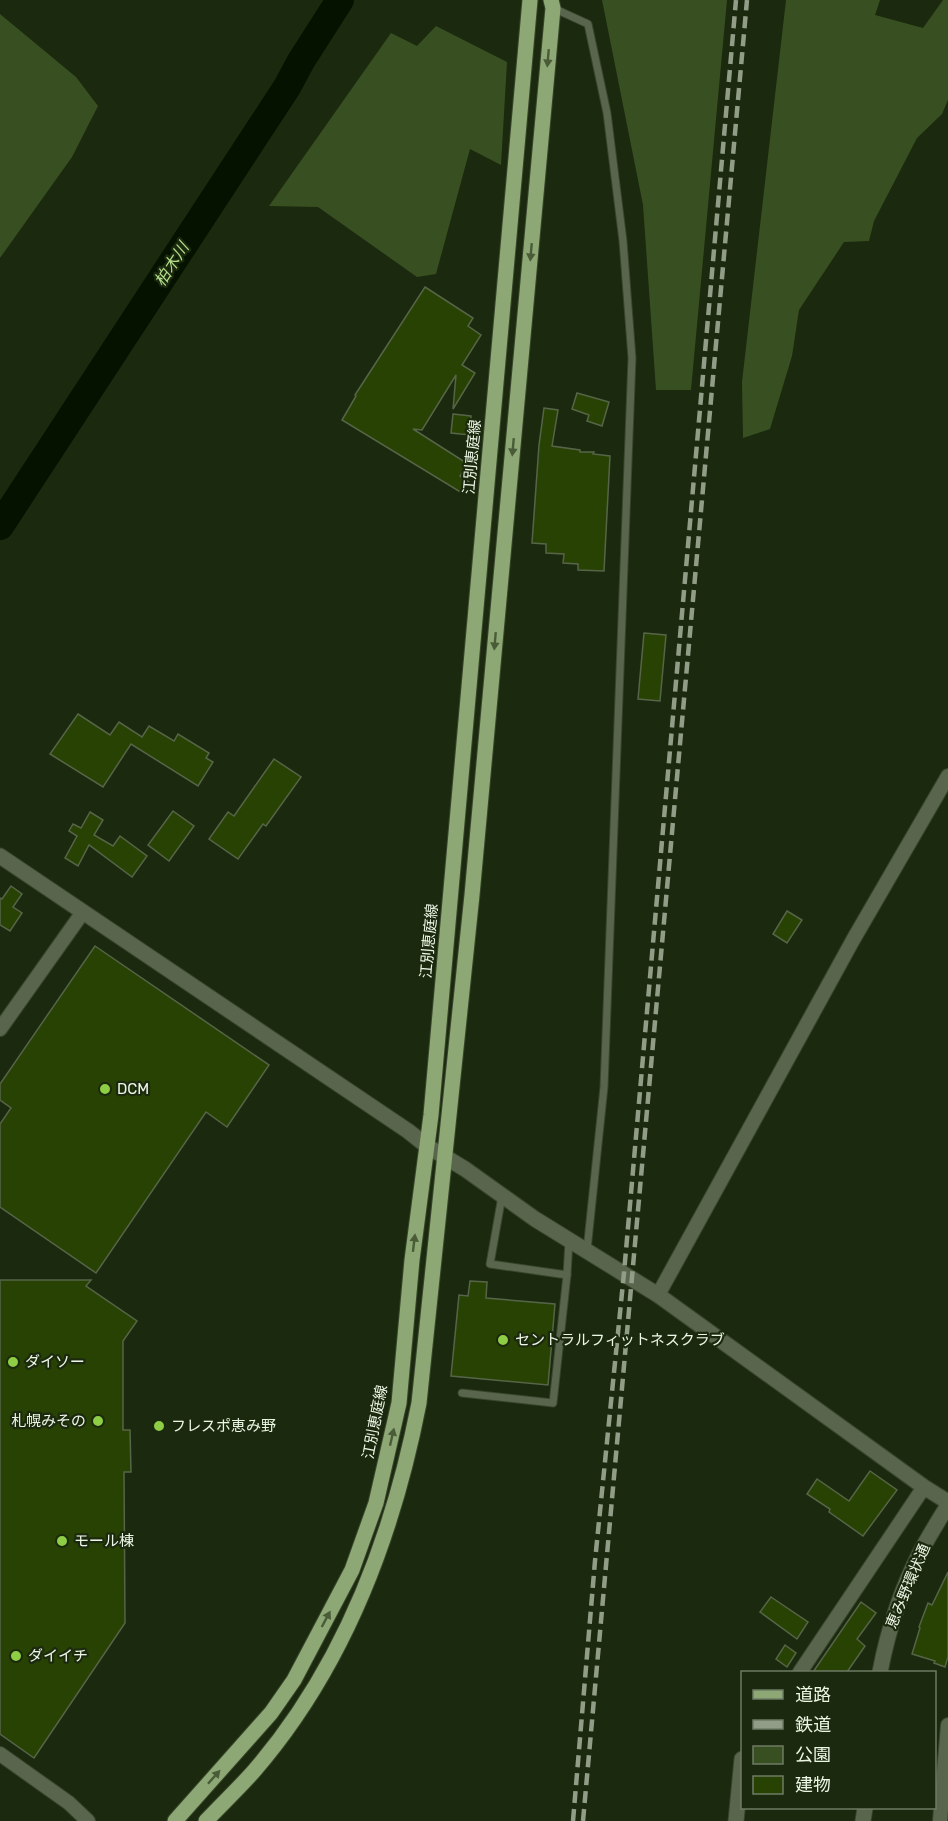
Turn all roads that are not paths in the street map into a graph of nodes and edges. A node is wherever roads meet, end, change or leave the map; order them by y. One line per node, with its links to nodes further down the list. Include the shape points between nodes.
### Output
1 (530, 0): 7 (main road, 江別恵庭線)
2 (552, 4): 8 (main road, one-way to 8); 11 (lane, via 588,24 607,113 632,358 604,1087)
3 (948, 776): 13 (street)
4 (0, 856): 5 (street)
5 (83, 912): 6 (street); 7 (street)
6 (0, 1029)
7 (427, 1146): 8 (street); 23 (main road, 江別恵庭線, one-way to 7, via 294,1680 352,1570 376,1503 399,1403)
8 (445, 1158): 9 (street); 24 (main road, via 419,1403 409,1454 371,1576 321,1676 290,1725 254,1771)
9 (502, 1196): 10 (street); 12 (lane, via 490,1264)
10 (569, 1239): 11 (street); 12 (lane)
11 (587, 1250): 13 (street)
12 (567, 1275): 14 (lane, via 553,1403)
13 (658, 1295): 15 (street)
14 (462, 1393)
15 (924, 1487): 16 (street); 17 (street)
16 (948, 1504): 18 (street, 恵み野環状通, via 921,1550 904,1591)
17 (801, 1671)
18 (880, 1671)
19 (948, 1726): 26 (street)
20 (0, 1754): 22 (street)
21 (741, 1769): 25 (street)
22 (88, 1821)
23 (175, 1821)
24 (206, 1821)
25 (736, 1821)
26 (940, 1821)

